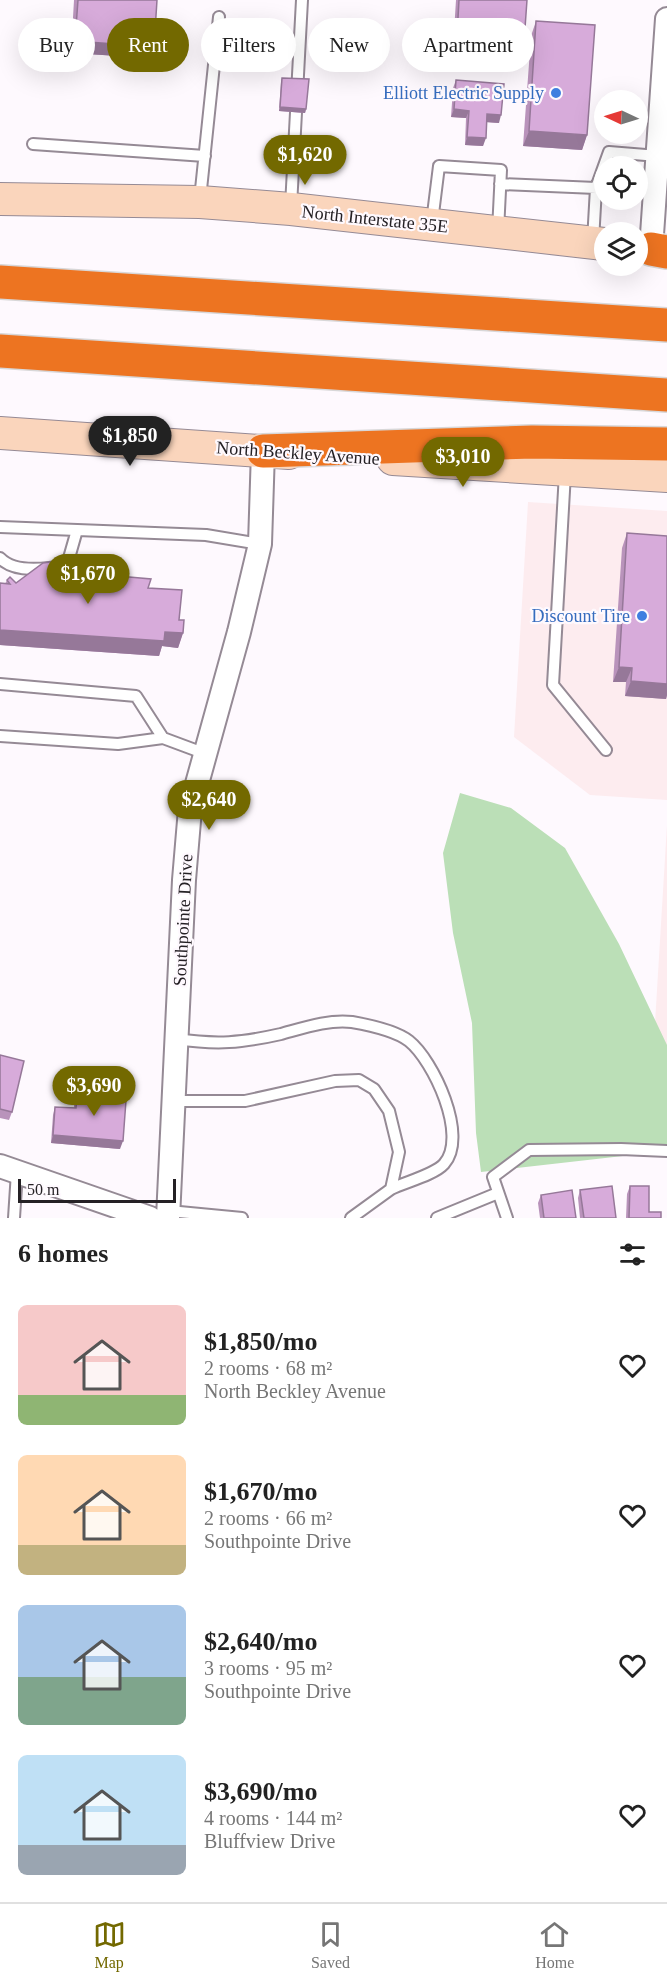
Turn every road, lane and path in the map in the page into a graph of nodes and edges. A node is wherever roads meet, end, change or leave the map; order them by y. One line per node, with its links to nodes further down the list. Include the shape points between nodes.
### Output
1 (302, 0): 12 (lane)
2 (219, 17): 5 (lane)
3 (667, 19): 7 (street)
4 (33, 144): 5 (lane)
5 (205, 156): 11 (lane)
6 (608, 156): 7 (lane, via 609,152)
7 (658, 156): 16 (street)
8 (500, 184): 9 (lane); 13 (lane, via 501,170 439,166); 14 (lane)
9 (594, 188)
10 (0, 199): 11 (main road, North Interstate 35E)
11 (200, 202): 12 (main road, North Interstate 35E)
12 (291, 209): 13 (main road, North Interstate 35E)
13 (432, 225): 14 (main road, North Interstate 35E)
14 (498, 232): 15 (main road, North Interstate 35E)
15 (594, 243)
16 (656, 250)
17 (0, 282): 18 (highway)
18 (667, 325)
19 (0, 351): 20 (highway)
20 (667, 395)
21 (0, 433): 23 (main road, North Beckley Avenue)
22 (667, 444): 23 (highway, via 532,442)
23 (263, 451): 24 (main road, North Beckley Avenue); 28 (street, Southpointe Drive)
24 (565, 470): 25 (main road, North Beckley Avenue); 33 (lane, via 553,685)
25 (667, 477)
26 (0, 527): 27 (lane)
27 (77, 530): 28 (lane, via 206,535); 29 (lane, via 66,565 42,570 5,563)
28 (260, 544): 34 (street, Southpointe Drive)
29 (0, 558)
30 (0, 684): 32 (lane, via 136,696)
31 (0, 736): 32 (lane, via 118,744)
32 (163, 738): 34 (lane)
33 (606, 750)
34 (206, 754): 35 (street, Southpointe Drive, via 190,809)
35 (177, 1039): 36 (street, Southpointe Drive); 39 (lane, via 213,1044 350,1022 408,1040 428,1062 447,1106 453,1144 445,1163 434,1171)
36 (174, 1101): 39 (lane, via 245,1101 335,1080 359,1080 374,1089 389,1111 399,1152); 41 (street, Southpointe Drive)
37 (667, 1151): 40 (lane, via 529,1150 493,1177)
38 (8, 1169): 41 (street); 42 (lane)
39 (391, 1189): 44 (lane)
40 (498, 1193): 45 (lane); 46 (lane)
41 (162, 1216): 43 (lane)
42 (14, 1218)
43 (243, 1218)
44 (351, 1218)
45 (437, 1218)
46 (507, 1218)

